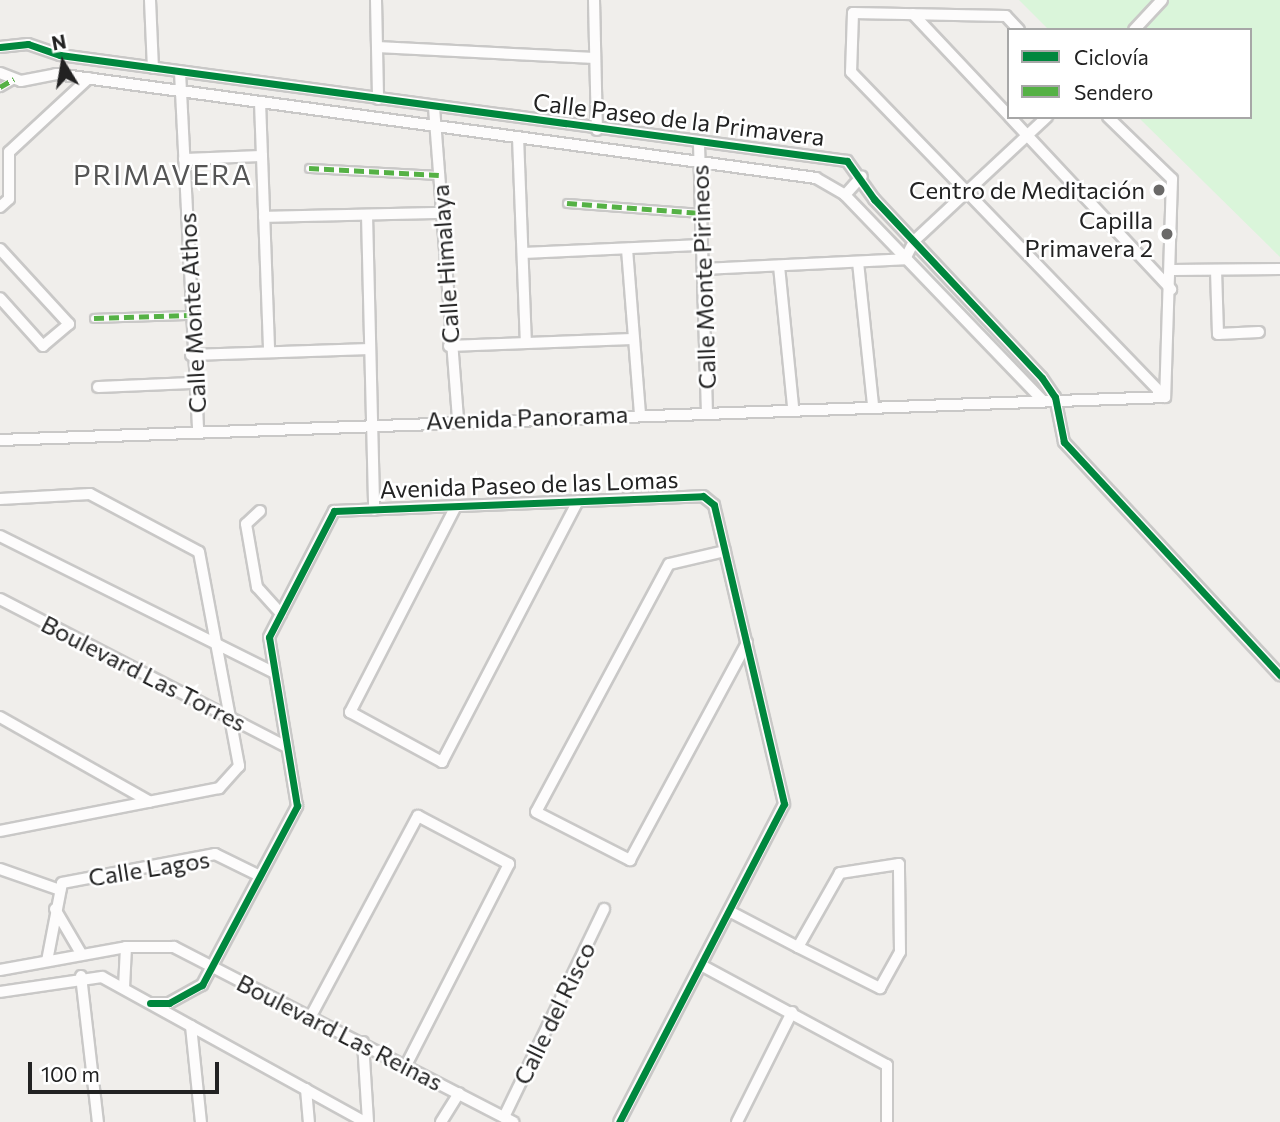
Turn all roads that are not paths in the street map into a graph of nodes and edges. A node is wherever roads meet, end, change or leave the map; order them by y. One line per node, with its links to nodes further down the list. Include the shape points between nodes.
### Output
1 (150, 0): 12 (street)
2 (376, 0): 9 (street)
3 (594, 0): 11 (street)
4 (1162, 0): 7 (street)
5 (913, 14): 6 (street, via 1006,16); 23 (street); 40 (street, via 853,13 853,80 874,90)
6 (1017, 28)
7 (1136, 28)
8 (0, 47): 10 (street, Calle Paseo de la Primavera, via 28,44)
9 (377, 47): 11 (street); 20 (street)
10 (60, 55): 12 (street, Calle Paseo de la Primavera); 15 (street)
11 (595, 58): 28 (street)
12 (153, 68): 13 (street, Calle Paseo de la Primavera)
13 (180, 72): 19 (street, Calle Monte Athos); 20 (street, Calle Paseo de la Primavera)
14 (0, 73): 17 (street)
15 (56, 74): 16 (street, Calle Paseo de la Primavera); 17 (street, Calle Paseo de la Primavera)
16 (89, 78): 19 (street, Calle Paseo de la Primavera); 43 (street, via 9,152 9,199)
17 (13, 79): 18 (street)
18 (0, 87)
19 (181, 91): 21 (street, Calle Paseo de la Primavera); 34 (street, Calle Monte Athos)
20 (378, 99): 22 (street, Calle Paseo de la Primavera)
21 (260, 102): 27 (street, Calle Paseo de la Primavera); 32 (street)
22 (434, 107): 27 (street, Calle Himalaya); 28 (street, Calle Paseo de la Primavera)
23 (1007, 115)
24 (1011, 119): 29 (street)
25 (1045, 119): 29 (street)
26 (1110, 119): 58 (street, via 1172,179)
27 (436, 126): 30 (street, Calle Paseo de la Primavera); 37 (street, Calle Himalaya)
28 (597, 130): 31 (street, Calle Paseo de la Primavera)
29 (1027, 136): 40 (street); 60 (street)
30 (518, 137): 35 (street, Calle Paseo de la Primavera); 52 (street)
31 (699, 145): 33 (street, Calle Paseo de la Primavera); 35 (street, Calle Monte Pirineos)
32 (262, 156): 34 (street); 47 (street)
33 (827, 158): 38 (street, Calle Paseo de la Primavera, via 847,161); 39 (street)
34 (184, 159): 62 (street, Calle Monte Athos)
35 (699, 162): 39 (street, Calle Paseo de la Primavera); 45 (street, Calle Monte Pirineos)
36 (309, 168): 37 (street)
37 (439, 175): 44 (street, Calle Himalaya)
38 (862, 176): 41 (street); 48 (street, Calle Paseo de la Primavera)
39 (816, 178): 41 (street, Calle Paseo de la Primavera)
40 (969, 190): 48 (street); 74 (street)
41 (845, 195): 53 (street, Calle Paseo de la Primavera)
42 (567, 203): 45 (street)
43 (0, 207)
44 (441, 213): 46 (street); 67 (street, Calle Himalaya)
45 (701, 213): 49 (street, Calle Monte Pirineos)
46 (367, 215): 47 (street); 68 (street)
47 (264, 218): 69 (street)
48 (914, 241): 53 (street); 73 (street, Calle Paseo de la Primavera)
49 (702, 245): 51 (street); 56 (street, Calle Monte Pirineos)
50 (0, 249): 61 (street, via 69,324 43,346)
51 (627, 249): 52 (street); 65 (street)
52 (523, 253): 66 (street)
53 (905, 259): 54 (street); 75 (street, Calle Paseo de la Primavera)
54 (858, 262): 55 (street); 76 (street)
55 (779, 266): 56 (street); 77 (street)
56 (703, 269): 79 (street, Calle Monte Pirineos)
57 (1280, 269): 59 (street)
58 (1172, 270): 59 (street); 60 (street)
59 (1216, 270): 64 (street, via 1218,334)
60 (1171, 289): 74 (street)
61 (0, 299)
62 (190, 315): 63 (street); 70 (street, Calle Monte Athos)
63 (94, 318)
64 (1259, 332)
65 (632, 339): 66 (street); 80 (street)
66 (526, 343): 67 (street)
67 (449, 346): 81 (street, Calle Himalaya)
68 (370, 349): 69 (street); 82 (street)
69 (269, 352): 70 (street)
70 (191, 355): 71 (street, Calle Monte Athos)
71 (192, 383): 72 (street); 83 (street, Calle Monte Athos)
72 (98, 387)
73 (1055, 397): 74 (street, Avenida Panorama); 75 (street, Avenida Panorama); 78 (street)
74 (1166, 397)
75 (1039, 398): 76 (street, Avenida Panorama); 78 (street, Calle Paseo de la Primavera)
76 (873, 404): 77 (street, Avenida Panorama)
77 (793, 407): 79 (street, Avenida Panorama)
78 (1052, 408): 97 (street, via 1064,442)
79 (707, 410): 80 (street, Avenida Panorama)
80 (640, 413): 81 (street, Avenida Panorama)
81 (458, 419): 82 (street, Avenida Panorama)
82 (376, 422): 83 (street, Avenida Panorama); 88 (street)
83 (198, 429): 84 (street, Avenida Panorama)
84 (0, 440)
85 (0, 499): 95 (street, via 90,494 199,552)
86 (578, 501): 87 (street, Avenida Paseo de las Lomas); 87 (street, via 442,762 350,712); 91 (street, Avenida Paseo de las Lomas, via 704,496 714,505)
87 (456, 506): 88 (street, Avenida Paseo de las Lomas)
88 (374, 510): 93 (street, Avenida Paseo de las Lomas, via 334,512)
89 (260, 511): 93 (street, via 246,524 257,587)
90 (0, 536): 95 (street)
91 (725, 551): 94 (street, Avenida Paseo de las Lomas); 94 (street, via 669,564 536,812 630,860)
92 (0, 598): 99 (street, Boulevard Las Torres)
93 (281, 614): 96 (street, Avenida Paseo de las Lomas, via 269,637)
94 (747, 643): 109 (street, Avenida Paseo de las Lomas, via 784,804)
95 (216, 644): 96 (street); 99 (street)
96 (275, 673): 100 (street, Avenida Paseo de las Lomas)
97 (1280, 675)
98 (0, 717): 101 (street)
99 (230, 717): 100 (street, Boulevard Las Torres); 101 (street, via 239,765 231,779 219,788)
100 (287, 747): 105 (street, Avenida Paseo de las Lomas, via 297,806)
101 (150, 802): 103 (street)
102 (0, 823): 103 (street)
103 (5, 830)
104 (0, 869): 106 (street)
105 (260, 876): 106 (street, Calle Lagos, via 215,854 62,883); 115 (street, Avenida Paseo de las Lomas)
106 (60, 890): 107 (street, Calle Lagos)
107 (55, 909): 112 (street); 113 (street, Calle Lagos)
108 (604, 909): 128 (street, Calle del Risco)
109 (729, 911): 111 (street); 114 (street, Avenida Paseo de las Lomas)
110 (126, 947): 112 (street, Boulevard Las Reinas); 115 (street, Boulevard Las Reinas, via 174,947); 118 (street)
111 (799, 947): 111 (street, via 840,873 899,864 900,952 880,988)
112 (82, 955): 113 (street, Boulevard Las Reinas)
113 (47, 961): 116 (street, Boulevard Las Reinas)
114 (701, 965): 121 (street); 134 (street, Avenida Paseo de las Lomas)
115 (212, 966): 120 (street, Avenida Paseo de las Lomas, via 187,997); 122 (street, Boulevard Las Reinas)
116 (0, 970)
117 (81, 976): 118 (street, via 102,977); 119 (street); 129 (street)
118 (124, 988): 120 (street)
119 (0, 992)
120 (150, 1003): 123 (street)
121 (792, 1012): 135 (street); 136 (street, via 887,1065)
122 (311, 1016): 124 (street, Boulevard Las Reinas); 125 (street, via 418,816 509,864)
123 (191, 1026): 126 (street); 130 (street)
124 (363, 1042): 125 (street, Boulevard Las Reinas); 132 (street)
125 (406, 1065): 127 (street, Boulevard Las Reinas)
126 (306, 1089): 131 (street); 132 (street)
127 (459, 1093): 128 (street, Boulevard Las Reinas); 133 (street)
128 (509, 1119)
129 (98, 1122)
130 (201, 1122)
131 (309, 1122)
132 (366, 1122)
133 (441, 1122)
134 (619, 1122)
135 (737, 1122)
136 (887, 1122)

